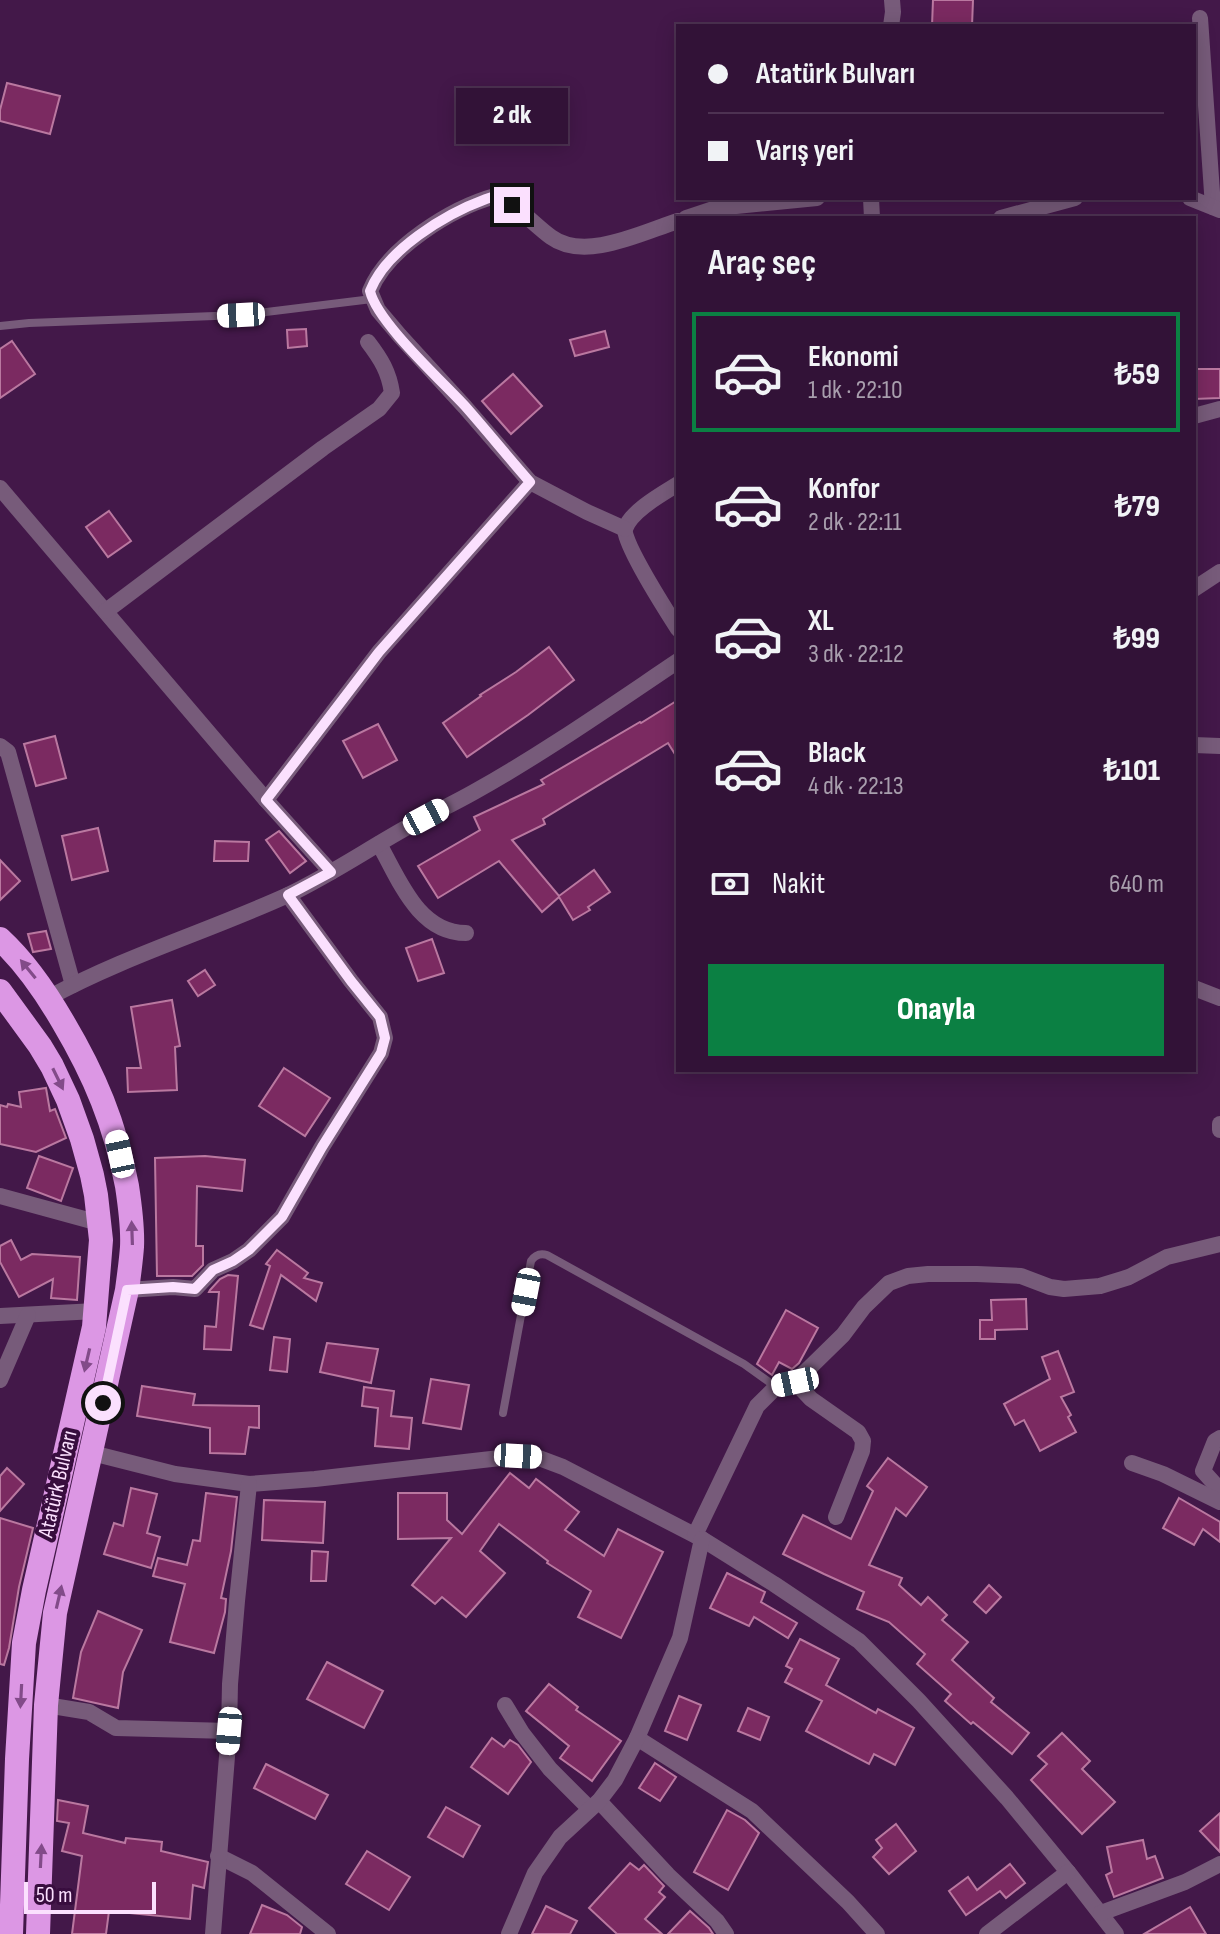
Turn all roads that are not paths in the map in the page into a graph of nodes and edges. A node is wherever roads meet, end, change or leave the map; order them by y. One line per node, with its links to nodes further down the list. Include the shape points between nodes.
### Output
1 (892, 0): 3 (street)
2 (1200, 18): 8 (street)
3 (891, 24)
4 (776, 200): 7 (street)
5 (1066, 200): 10 (street)
6 (1195, 200): 8 (street)
7 (715, 203): 9 (street)
8 (1216, 208)
9 (690, 216)
10 (1008, 216)
11 (676, 222): 12 (street, via 601,246 581,246 554,240 495,196 416,235 374,281)
12 (372, 299): 13 (lane, via 241,315); 17 (street)
13 (0, 326)
14 (368, 342): 23 (street, via 390,378 392,393 379,409)
15 (1220, 409): 16 (street)
16 (1196, 415)
17 (530, 482): 20 (street); 30 (street, via 379,652)
18 (676, 485): 20 (street, via 649,502)
19 (0, 488): 23 (street)
20 (625, 529): 24 (street, via 633,553)
21 (1220, 572): 22 (street)
22 (1196, 588)
23 (106, 611): 30 (street)
24 (676, 626)
25 (676, 662): 31 (street, via 550,746)
26 (0, 734): 29 (street)
27 (1196, 745): 28 (street)
28 (1220, 746)
29 (4, 749): 36 (street)
30 (266, 800): 32 (street)
31 (379, 844): 32 (street); 34 (street, via 419,911 437,927)
32 (331, 872): 33 (street)
33 (288, 895): 36 (street); 44 (street, via 380,1017 385,1038 381,1053 282,1217 249,1250 213,1270 195,1289)
34 (466, 933)
35 (0, 939): 39 (highway, Atatürk Bulvarı, one-way to 35)
36 (73, 985): 39 (street)
37 (1196, 989): 40 (street)
38 (0, 991): 42 (highway, Atatürk Bulvarı, one-way to 42, via 40,1046 68,1100 89,1163)
39 (48, 998): 44 (highway, Atatürk Bulvarı, one-way to 39, via 132,1224 117,1137 90,1069)
40 (1220, 998)
41 (0, 1196): 42 (street)
42 (99, 1223): 45 (highway, Atatürk Bulvarı)
43 (1220, 1244): 49 (street, via 1167,1257 1100,1286 1074,1289 1021,1276 908,1276 879,1291)
44 (127, 1290): 54 (highway, Atatürk Bulvarı)
45 (96, 1311): 46 (street); 52 (highway, Atatürk Bulvarı, one-way to 52)
46 (28, 1315): 47 (street); 48 (street)
47 (0, 1316)
48 (0, 1380)
49 (795, 1382): 50 (street); 59 (street, via 863,1441)
50 (776, 1387): 51 (lane, via 744,1364 542,1254 531,1261); 60 (street, via 757,1406)
51 (503, 1413)
52 (72, 1428): 54 (highway); 70 (highway, Atatürk Bulvarı, one-way to 70, via 24,1643)
53 (1220, 1438): 57 (street, via 1203,1471)
54 (94, 1443): 56 (street, via 175,1474); 61 (highway, Atatürk Bulvarı, one-way to 54, via 55,1613)
55 (1132, 1463): 58 (street)
56 (249, 1484): 60 (street, via 493,1458 539,1458); 63 (street)
57 (1220, 1490)
58 (1220, 1502)
59 (836, 1517)
60 (699, 1537): 64 (street, via 680,1638); 68 (street, via 859,1641 1007,1798)
61 (46, 1705): 63 (street, via 89,1712 116,1728); 71 (highway, Atatürk Bulvarı, one-way to 61)
62 (505, 1705): 65 (street, via 550,1769)
63 (229, 1731): 66 (street)
64 (637, 1738): 65 (street, via 615,1780); 76 (street, via 752,1811)
65 (594, 1805): 74 (street, via 560,1837 535,1873); 75 (street)
66 (218, 1856): 72 (street); 73 (street, via 252,1873)
67 (1220, 1864): 69 (street)
68 (1068, 1872): 69 (street); 77 (street)
69 (1101, 1913): 78 (street)
70 (11, 1934)
71 (38, 1934)
72 (213, 1934)
73 (328, 1934)
74 (509, 1934)
75 (726, 1934)
76 (877, 1934)
77 (987, 1934)
78 (1116, 1934)

